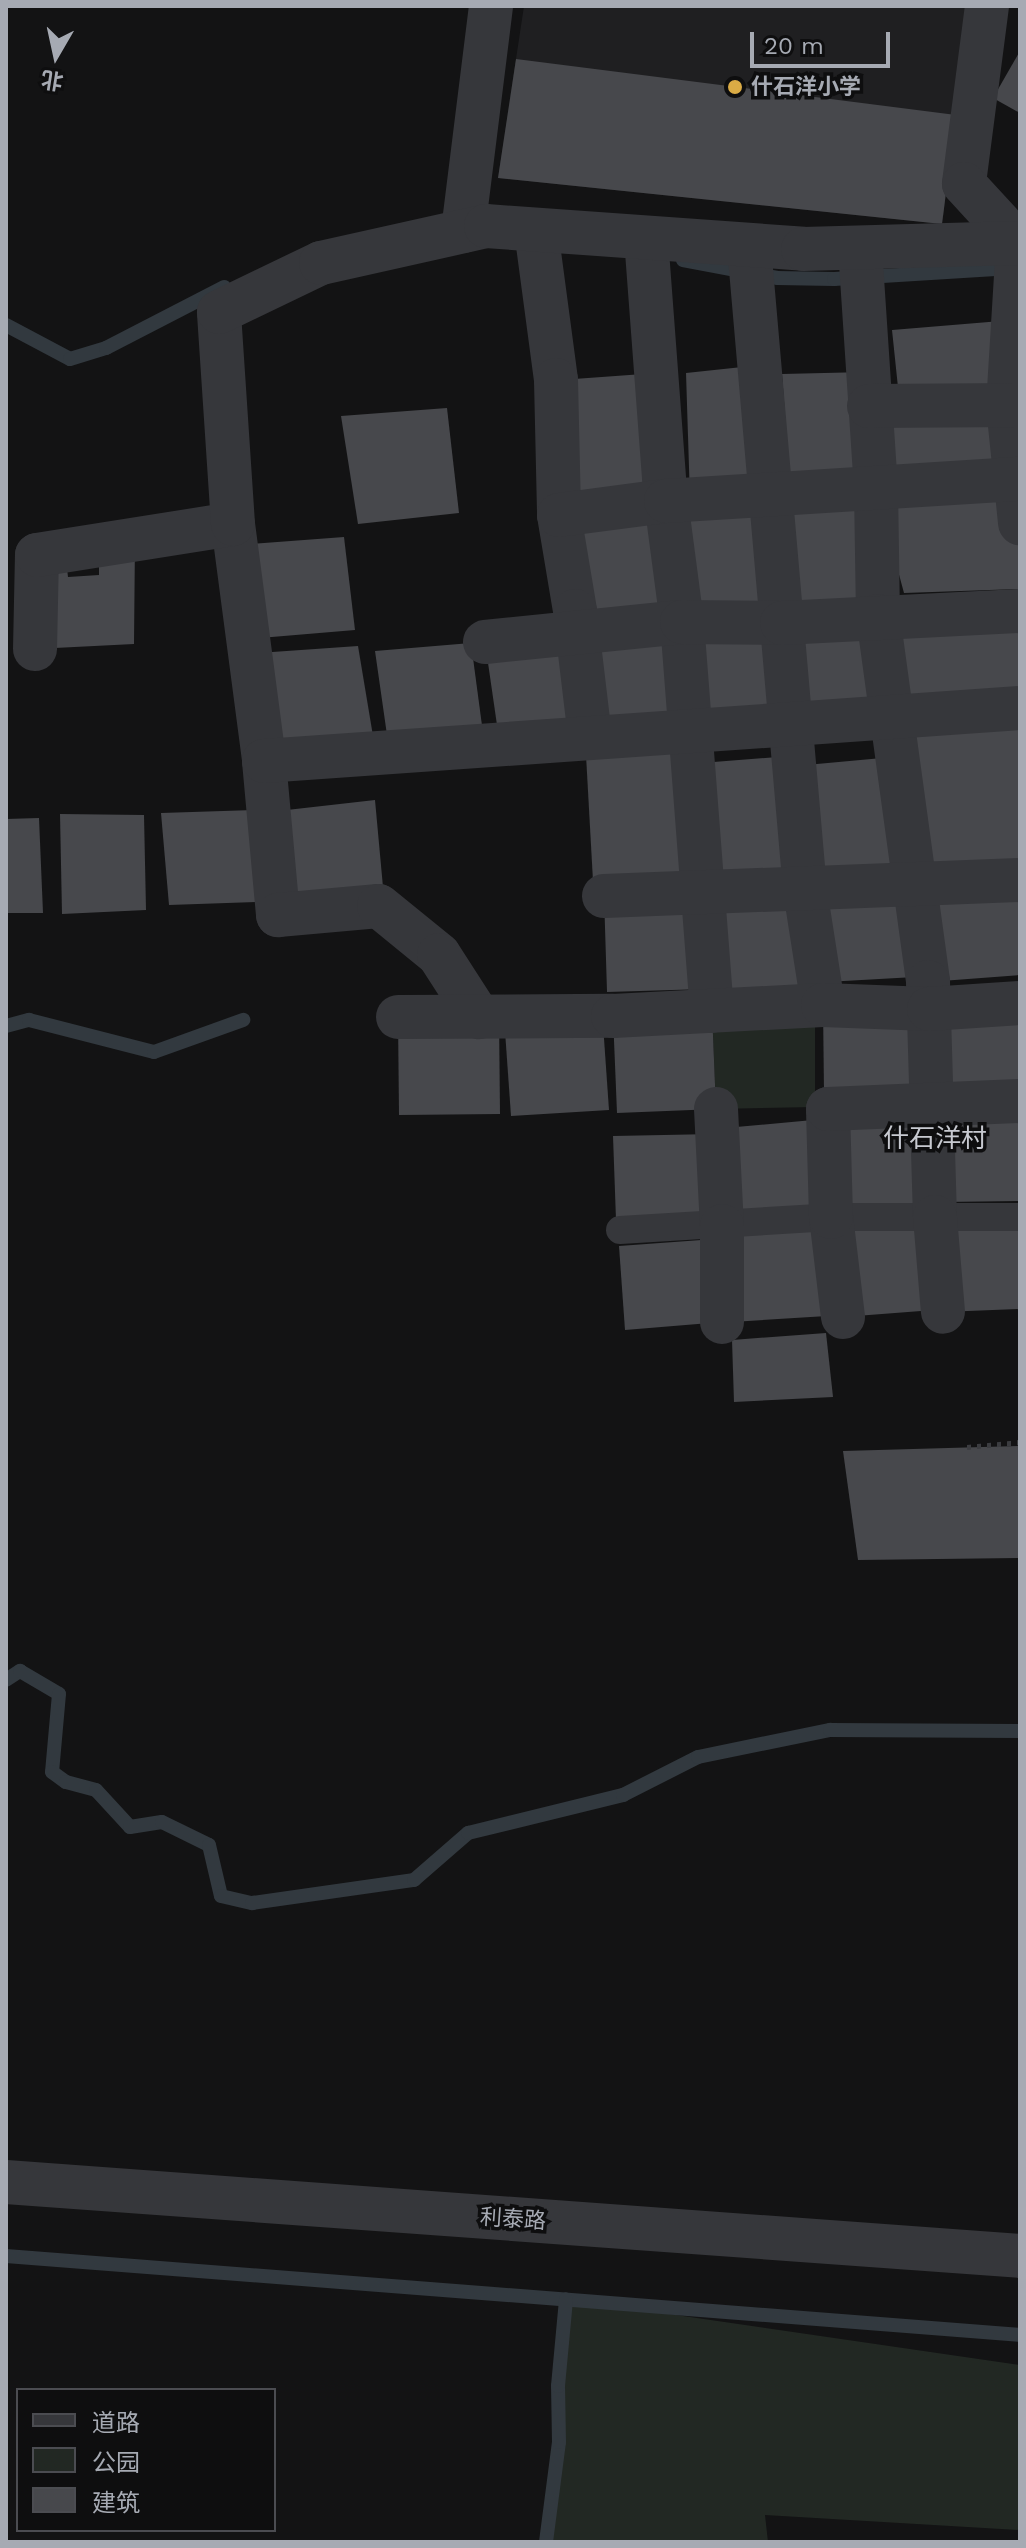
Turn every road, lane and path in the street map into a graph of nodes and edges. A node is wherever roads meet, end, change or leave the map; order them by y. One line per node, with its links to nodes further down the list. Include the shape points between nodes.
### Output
1 (491, 6): 4 (street)
2 (987, 6): 6 (street, via 964,184)
3 (536, 230): 4 (street, via 486,226); 5 (street); 15 (street, via 556,380)
4 (463, 231): 17 (street, via 321,263 219,312)
5 (646, 238): 7 (street); 14 (street)
6 (1019, 243): 8 (street); 10 (street)
7 (749, 246): 8 (street); 13 (street)
8 (860, 248): 9 (street)
9 (869, 406): 10 (street); 12 (street)
10 (1014, 406): 11 (street)
11 (1016, 479): 12 (street); 16 (street)
12 (876, 489): 13 (street); 19 (street)
13 (768, 493): 14 (street); 21 (street)
14 (666, 501): 15 (street); 20 (street)
15 (559, 515): 28 (street)
16 (1020, 523)
17 (233, 524): 23 (street, via 37,555); 29 (street)
18 (1020, 611): 19 (street)
19 (878, 616): 21 (street); 25 (street)
20 (682, 622): 21 (street); 22 (street); 27 (street)
21 (782, 623): 26 (street)
22 (485, 642)
23 (35, 649)
24 (1020, 708): 25 (street)
25 (891, 716): 26 (street); 31 (street)
26 (791, 723): 27 (street); 32 (street)
27 (690, 729): 28 (street); 33 (street)
28 (590, 736): 29 (street)
29 (264, 761): 40 (street, via 278,915 379,906 439,955)
30 (1020, 880): 31 (street)
31 (914, 886): 32 (street); 37 (street)
32 (805, 890): 33 (street); 36 (street)
33 (702, 892): 34 (street); 38 (street)
34 (604, 896)
35 (1020, 1003): 37 (street)
36 (823, 1005): 37 (street); 38 (street)
37 (929, 1009): 42 (street)
38 (712, 1011): 40 (street)
39 (398, 1017): 40 (street)
40 (479, 1017)
41 (1020, 1101): 42 (street)
42 (932, 1104): 44 (street, via 828,1109); 45 (street)
43 (716, 1109): 47 (street)
44 (831, 1217): 45 (lane); 47 (lane); 50 (street)
45 (935, 1217): 46 (lane); 49 (street)
46 (1020, 1217)
47 (722, 1226): 48 (lane); 51 (street)
48 (620, 1230)
49 (943, 1312)
50 (843, 1317)
51 (722, 1322)
52 (1020, 1442): 53 (path)
53 (967, 1447)
54 (6, 2182): 55 (street, 利泰路)
55 (1020, 2256)

